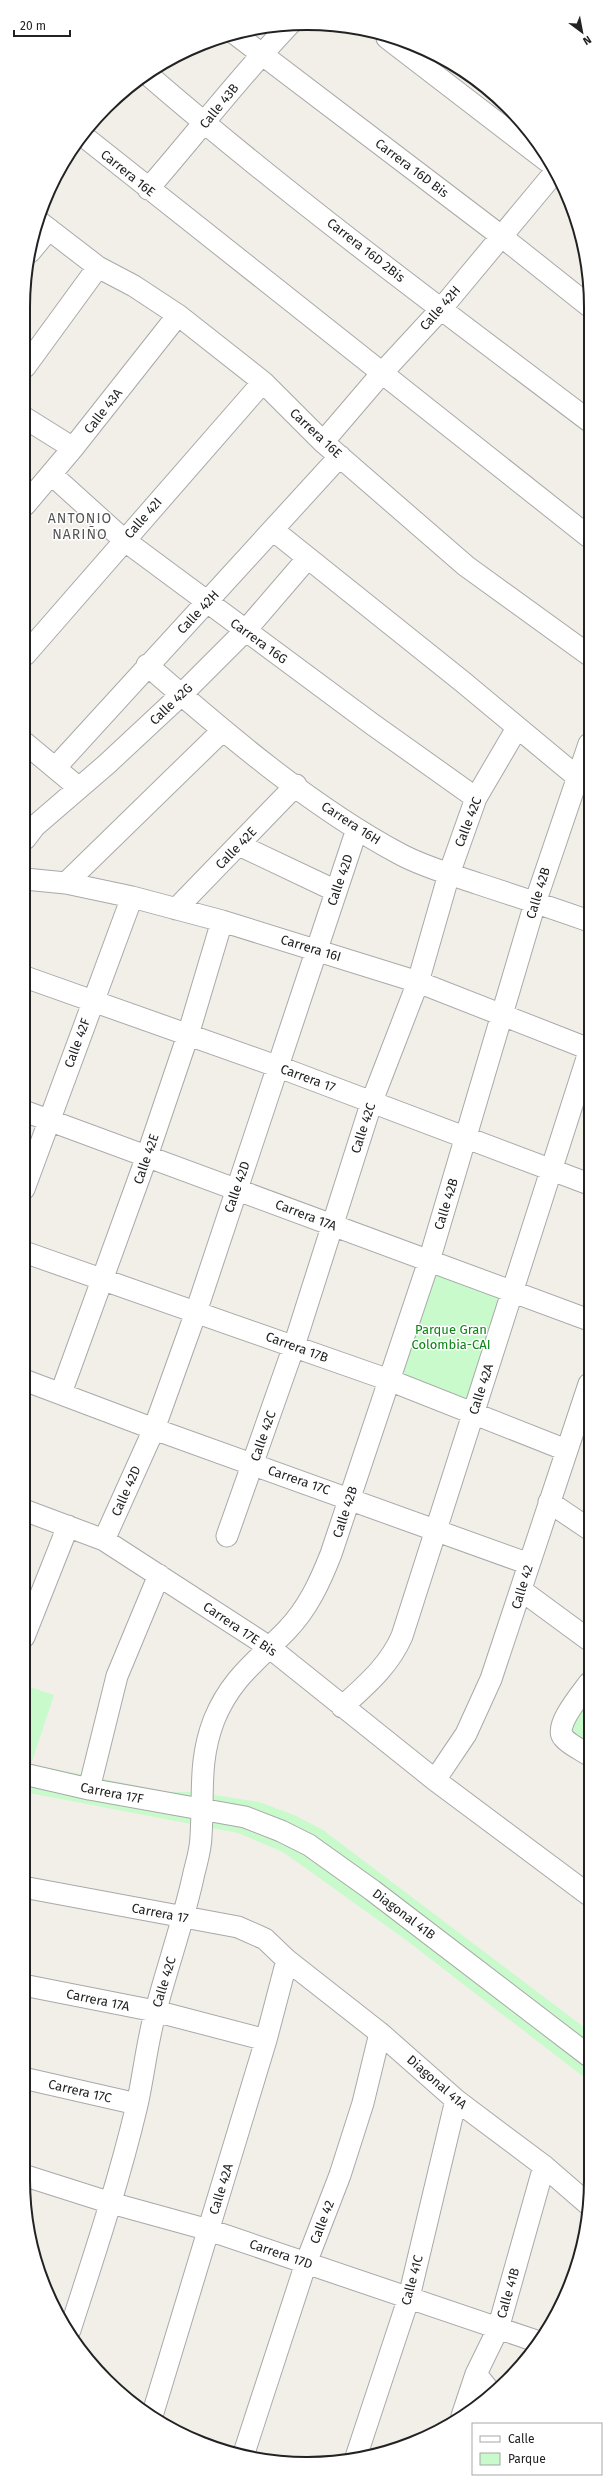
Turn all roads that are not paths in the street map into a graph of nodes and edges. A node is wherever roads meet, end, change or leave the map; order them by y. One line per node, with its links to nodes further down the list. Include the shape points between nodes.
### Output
1 (283, 31): 4 (street, Calle 43B)
2 (240, 38): 4 (street, Carrera 16D Bis)
3 (396, 45): 8 (street)
4 (260, 54): 6 (street, Calle 43B); 12 (street, Carrera 16D Bis)
5 (152, 78): 6 (street, Carrera 16D 2Bis)
6 (204, 124): 10 (street, Calle 43B); 15 (street, Carrera 16D 2Bis)
7 (87, 139): 10 (street, Carrera 16E)
8 (537, 154)
9 (551, 177): 12 (street, Calle 42H)
10 (148, 189): 18 (street, Carrera 16E)
11 (43, 225): 13 (street, Carrera 16E)
12 (501, 236): 14 (street, Carrera 16D Bis); 15 (street, Calle 42H)
13 (98, 267): 16 (street, Carrera 16E, via 134,286); 17 (street)
14 (584, 302)
15 (441, 309): 18 (street, Calle 42H); 20 (street, Carrera 16D 2Bis)
16 (178, 315): 19 (street, Carrera 16E); 23 (street, Calle 43A)
17 (30, 360)
18 (382, 373): 22 (street, Calle 42H); 28 (street, Carrera 16E)
19 (263, 382): 22 (street, Carrera 16E); 29 (street, Calle 42I)
20 (584, 417)
21 (30, 421): 23 (street)
22 (323, 442): 24 (street, Carrera 16E)
23 (73, 448): 25 (street, Calle 43A)
24 (340, 456): 27 (street, Calle 42H); 34 (street, Carrera 16E, via 466,566)
25 (51, 474): 26 (street, Calle 43A); 29 (street, Carrera 16G)
26 (30, 499)
27 (273, 530): 30 (street); 31 (street, Calle 42H)
28 (584, 533)
29 (124, 540): 31 (street, Carrera 16G); 33 (street, Calle 42I)
30 (307, 559): 32 (street, Calle 42G); 37 (street, via 463,682)
31 (207, 603): 32 (street, Carrera 16G); 35 (street, Calle 42H)
32 (245, 631): 36 (street, Calle 42G); 44 (street, Carrera 16G)
33 (30, 649)
34 (584, 651)
35 (148, 665): 36 (street, Carrera 16H); 40 (street, Calle 42H)
36 (181, 694): 38 (street, Carrera 16H); 43 (street, Calle 42G)
37 (516, 728): 41 (street); 44 (street, Calle 42C)
38 (223, 730): 42 (street, Carrera 16H); 50 (street)
39 (30, 747): 40 (street)
40 (55, 768): 43 (street)
41 (582, 778): 53 (street, Calle 42B)
42 (296, 786): 45 (street, Carrera 16H); 47 (street, Calle 42E)
43 (79, 788): 46 (street, Calle 42G)
44 (476, 798): 48 (street, Calle 42C)
45 (357, 829): 48 (street, Carrera 16H, via 401,855); 51 (street, Calle 42D)
46 (30, 832)
47 (239, 845): 51 (street); 54 (street, Calle 42E)
48 (449, 874): 53 (street, Carrera 16H); 59 (street, Calle 42C)
49 (30, 881): 50 (street, Carrera 16I)
50 (66, 883): 52 (street, Carrera 16I)
51 (336, 891): 57 (street, Calle 42D)
52 (132, 897): 54 (street, Carrera 16I); 60 (street, Calle 42F)
53 (535, 903): 55 (street, Carrera 16H); 61 (street, Calle 42B)
54 (176, 909): 56 (street, Carrera 16I)
55 (584, 918)
56 (222, 921): 57 (street, Carrera 16I); 62 (street, Calle 42E)
57 (318, 950): 59 (street, Carrera 16I); 64 (street, Calle 42D)
58 (30, 979): 60 (street, Carrera 17)
59 (418, 982): 61 (street, Carrera 16I); 66 (street, Calle 42C)
60 (92, 1001): 62 (street, Carrera 17); 68 (street, Calle 42F)
61 (502, 1014): 63 (street, Carrera 16I); 69 (street, Calle 42B)
62 (188, 1035): 64 (street, Carrera 17); 70 (street, Calle 42E)
63 (584, 1049)
64 (279, 1067): 66 (street, Carrera 17); 74 (street, Calle 42D)
65 (584, 1067): 71 (street, Calle 42A)
66 (372, 1101): 69 (street, Carrera 17); 75 (street, Calle 42C)
67 (30, 1113): 68 (street, Carrera 17A)
68 (49, 1119): 70 (street, Carrera 17A); 72 (street, Calle 42F)
69 (466, 1140): 71 (street, Carrera 17); 77 (street, Calle 42B)
70 (147, 1156): 74 (street, Carrera 17A); 78 (street, Calle 42E)
71 (551, 1171): 73 (street, Carrera 17); 79 (street, Calle 42A)
72 (30, 1172)
73 (584, 1182)
74 (236, 1189): 75 (street, Carrera 17A); 80 (street, Calle 42D)
75 (332, 1225): 77 (street, Carrera 17A); 82 (street, Calle 42C)
76 (30, 1254): 78 (street, Carrera 17B)
77 (429, 1261): 79 (street, Carrera 17A); 83 (street, Calle 42B)
78 (102, 1280): 80 (street, Carrera 17B); 85 (street, Calle 42E)
79 (512, 1292): 81 (street, Carrera 17A); 86 (street, Calle 42A)
80 (196, 1312): 82 (street, Carrera 17B); 88 (street, Calle 42D)
81 (584, 1318)
82 (294, 1346): 83 (street, Carrera 17B); 90 (street, Calle 42C)
83 (389, 1380): 86 (street, Carrera 17B); 91 (street, Calle 42B)
84 (30, 1382): 85 (street, Carrera 17C)
85 (61, 1393): 88 (street, Carrera 17C)
86 (473, 1412): 89 (street, Carrera 17B); 96 (street, Calle 42A)
87 (583, 1423): 89 (street, Calle 42)
88 (154, 1429): 90 (street, Carrera 17C); 98 (street, Calle 42D)
89 (566, 1450): 92 (street, Calle 42)
90 (253, 1464): 91 (street, Carrera 17C); 97 (street, Calle 42C)
91 (349, 1498): 96 (street, Carrera 17C); 104 (street, Calle 42B, via 319,1585 288,1629)
92 (549, 1502): 95 (street); 99 (street, Calle 42)
93 (30, 1512): 94 (street, Carrera 17E Bis)
94 (68, 1526): 98 (street, Carrera 17E Bis); 102 (street)
95 (584, 1526)
96 (436, 1529): 99 (street, Carrera 17C); 106 (street, Calle 42A, via 394,1654)
97 (227, 1536)
98 (104, 1540): 100 (street, Carrera 17E Bis)
99 (529, 1564): 101 (street, Calle 42)
100 (159, 1575): 104 (street, Carrera 17E Bis); 110 (street, via 117,1676)
101 (521, 1590): 103 (street); 109 (street, Calle 42, via 491,1680 466,1734)
102 (30, 1622)
103 (584, 1636)
104 (269, 1647): 106 (street, Carrera 17E Bis); 111 (street, Calle 42C, via 241,1674 214,1720 203,1758)
105 (584, 1690): 107 (street, via 560,1730 563,1737)
106 (342, 1707): 109 (street, Carrera 17E Bis)
107 (584, 1752)
108 (30, 1775): 110 (street, Carrera 17F)
109 (435, 1780): 113 (street)
110 (89, 1789): 111 (street, Carrera 17F)
111 (201, 1809): 114 (street, Calle 42C, via 202,1837); 120 (street, Diagonal 41B, via 246,1817 308,1845 372,1890)
112 (30, 1888): 114 (street, Carrera 17)
113 (584, 1892)
114 (184, 1918): 115 (street, Carrera 17, via 238,1927 265,1939); 117 (street, Calle 42C)
115 (287, 1960): 118 (street, Diagonal 41A); 119 (street, Calle 42A)
116 (30, 1986): 117 (street, Carrera 17A)
117 (155, 2012): 119 (street, Carrera 17A); 123 (street, Calle 42C)
118 (380, 2033): 122 (street, Diagonal 41A); 129 (street, Calle 42, via 340,2175)
119 (266, 2040): 128 (street, Calle 42A)
120 (584, 2053)
121 (30, 2080): 123 (street, Carrera 17C)
122 (456, 2100): 124 (street, Diagonal 41A); 130 (street, Calle 41C)
123 (137, 2104): 127 (street, Calle 42C)
124 (544, 2166): 126 (street, Diagonal 41A); 132 (street, Calle 41B)
125 (30, 2177): 127 (street, Carrera 17D)
126 (583, 2200)
127 (111, 2203): 128 (street, Carrera 17D); 131 (street, Calle 42C)
128 (209, 2230): 129 (street, Carrera 17D); 137 (street, Calle 42A)
129 (306, 2263): 130 (street, Carrera 17D); 138 (street, Calle 42)
130 (409, 2297): 132 (street, Carrera 17D); 139 (street, Calle 41C)
131 (72, 2325)
132 (498, 2329): 133 (street, Carrera 17D); 134 (street, Calle 41B)
133 (535, 2338)
134 (476, 2374): 135 (street); 136 (street, Calle 41B)
135 (488, 2389)
136 (465, 2407)
137 (154, 2410)
138 (245, 2450)
139 (357, 2453)

